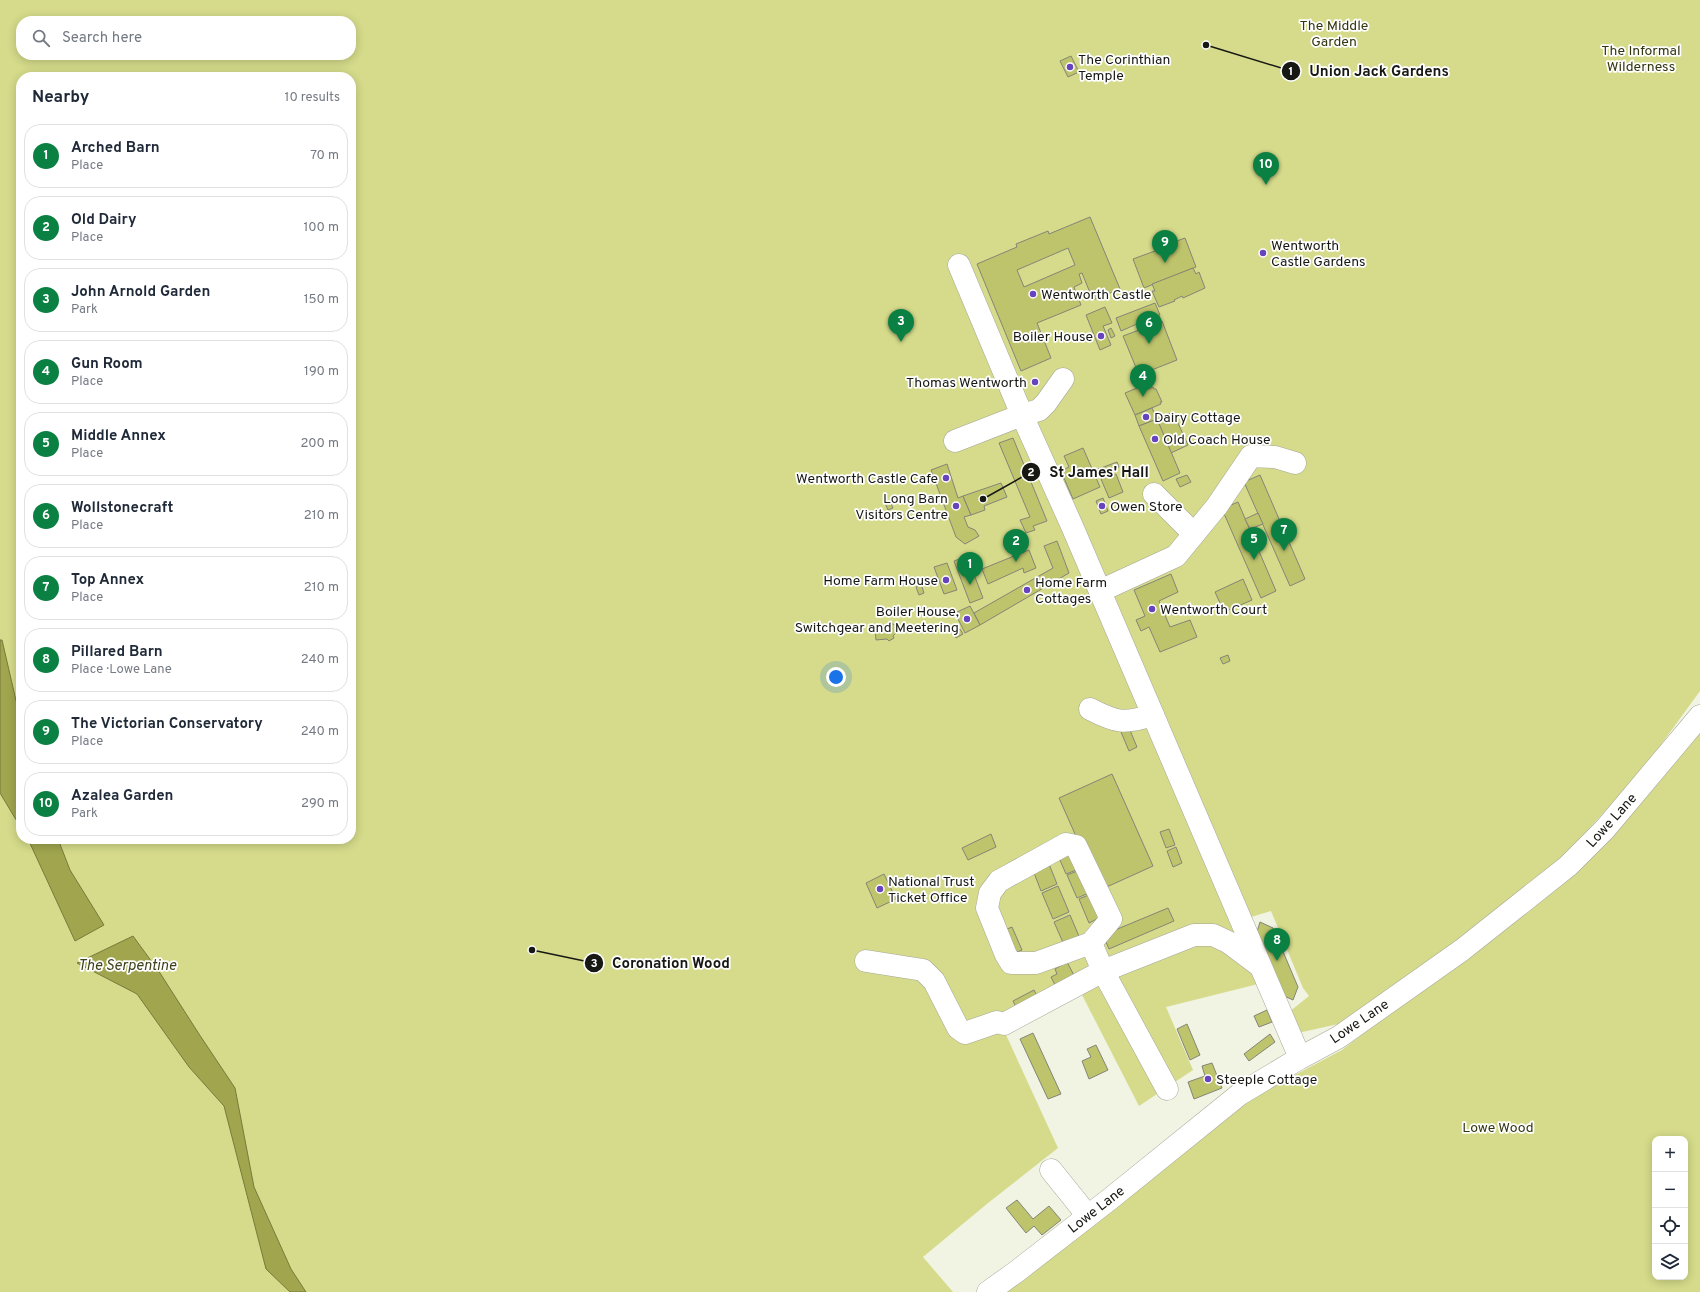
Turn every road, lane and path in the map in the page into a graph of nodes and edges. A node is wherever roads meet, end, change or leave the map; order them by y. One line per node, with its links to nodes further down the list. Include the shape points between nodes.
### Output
1 (959, 265): 3 (street)
2 (1063, 379): 3 (street, via 1039,410)
3 (1022, 415): 4 (street); 8 (street)
4 (955, 441)
5 (1295, 463): 7 (street, via 1275,457 1251,456 1217,506)
6 (1154, 494): 7 (street)
7 (1194, 534): 8 (street, via 1176,556)
8 (1100, 591): 10 (street)
9 (1090, 709): 10 (street, via 1104,716 1129,722)
10 (1153, 715): 14 (street)
11 (1700, 716): 16 (street, Lowe Lane, via 1605,829 1568,866 1462,950 1339,1036)
12 (1091, 943): 12 (street, via 1111,920 1076,846 1066,844 999,881 990,893 987,908 1011,963 1036,963); 15 (street)
13 (866, 961): 15 (street, via 923,970 934,981 958,1028 965,1033 997,1022 1004,1024)
14 (1260, 967): 15 (street, via 1228,942 1213,935 1194,935); 16 (street)
15 (1103, 971): 17 (street)
16 (1300, 1058): 19 (street, Lowe Lane, via 1240,1094)
17 (1167, 1089)
18 (1051, 1170): 19 (street)
19 (1088, 1216): 20 (street, Lowe Lane)
20 (988, 1292)

